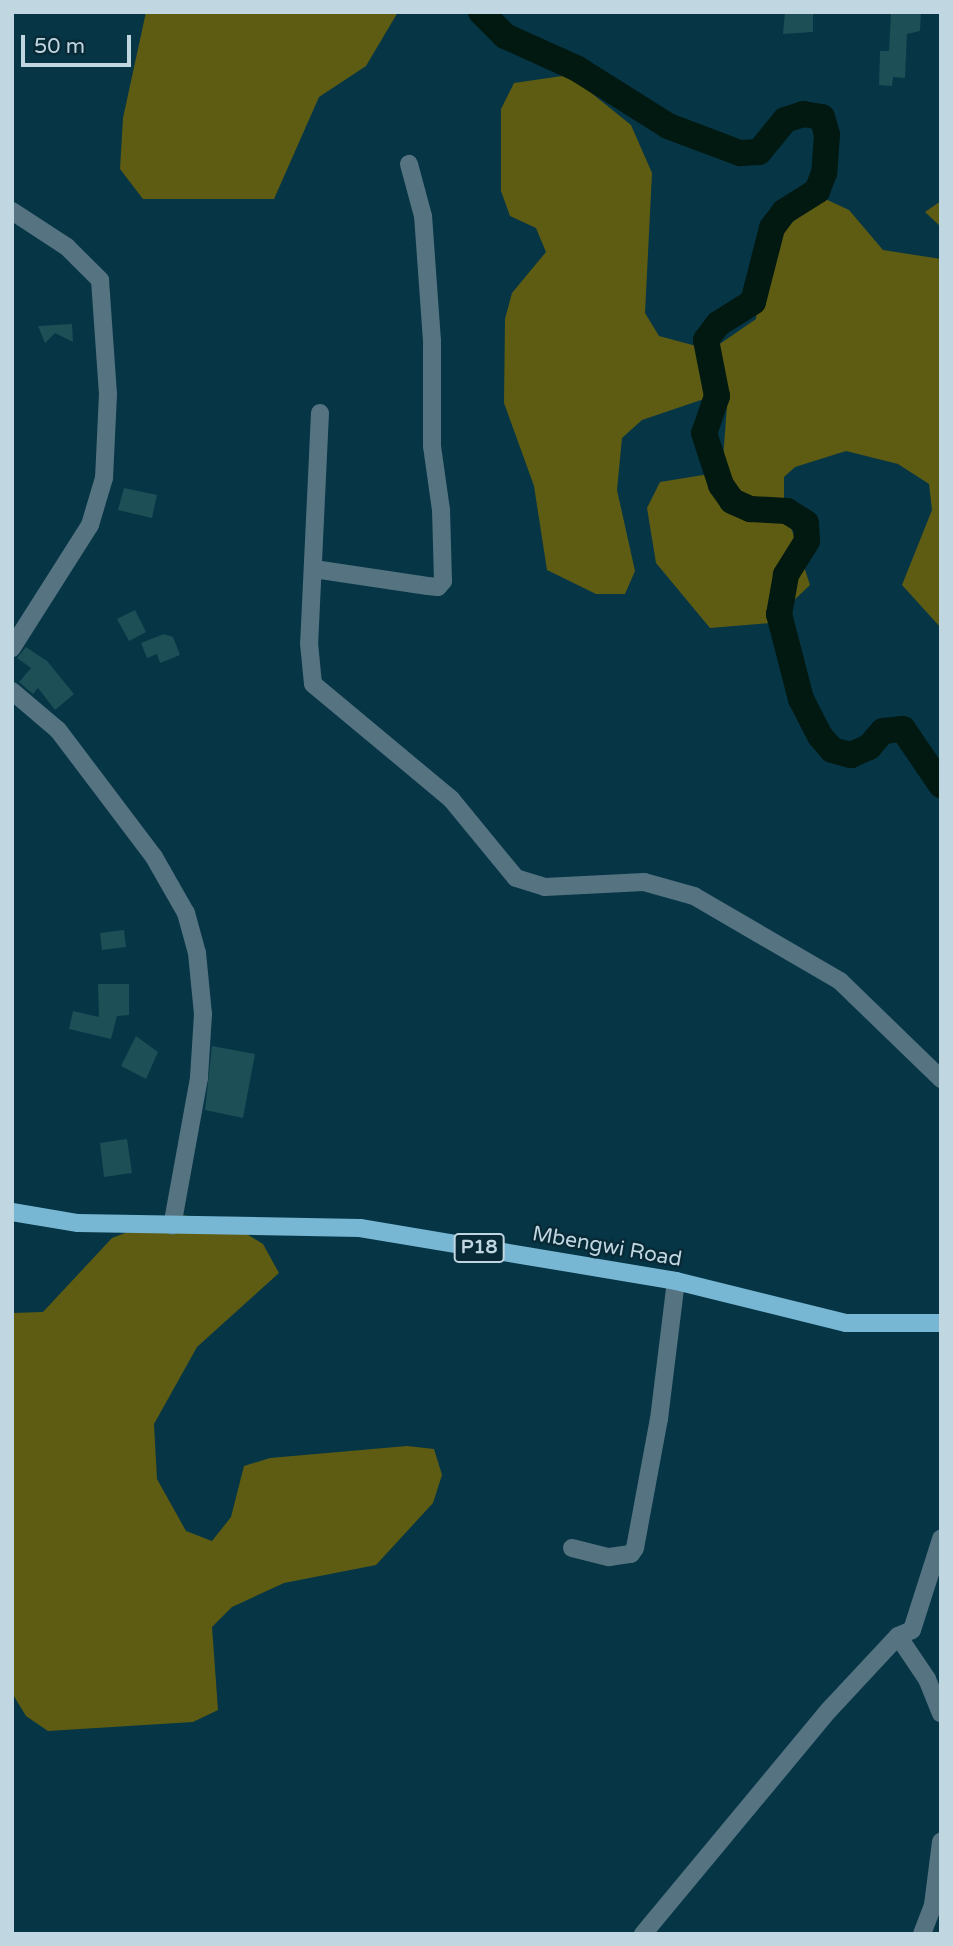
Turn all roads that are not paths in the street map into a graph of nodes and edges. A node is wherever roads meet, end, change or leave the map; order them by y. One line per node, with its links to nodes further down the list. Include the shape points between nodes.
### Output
1 (409, 164): 4 (street, via 423,216 432,341 432,446 441,510 443,582 428,586)
2 (12, 211): 5 (street, via 67,247 100,280 108,394 104,478 90,525)
3 (320, 413): 4 (street)
4 (314, 569): 7 (street, via 309,643 313,684 451,799 516,878 545,887 645,882 694,896 840,981)
5 (12, 649)
6 (12, 691): 9 (street, via 58,730 154,857 186,913 197,953 203,1014 199,1078)
7 (941, 1079)
8 (12, 1212): 9 (main road, Mbengwi Road / P18, via 79,1223)
9 (172, 1226): 10 (main road, Mbengwi Road / P18, via 360,1228)
10 (676, 1280): 11 (main road, Mbengwi Road / P18, via 846,1323); 13 (street, via 659,1419 635,1548 631,1554 608,1557)
11 (941, 1323)
12 (941, 1539): 14 (street, via 918,1620 912,1630)
13 (572, 1548)
14 (898, 1636): 15 (street, via 928,1679); 17 (street, via 829,1710)
15 (941, 1713)
16 (941, 1842): 18 (street, via 933,1905)
17 (643, 1934)
18 (922, 1934)

